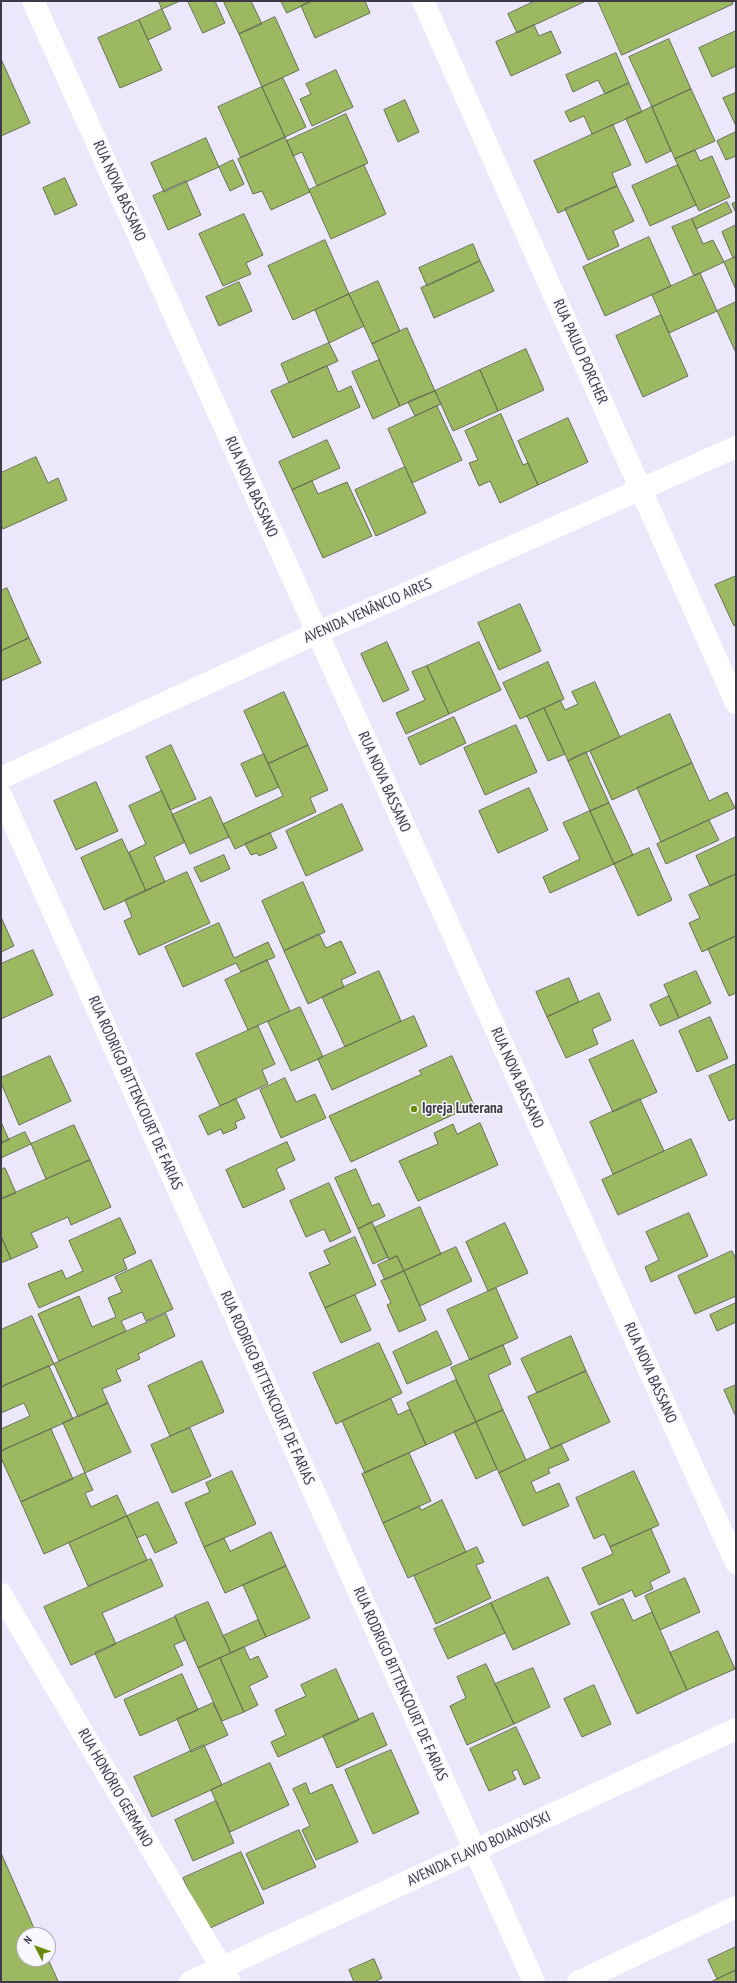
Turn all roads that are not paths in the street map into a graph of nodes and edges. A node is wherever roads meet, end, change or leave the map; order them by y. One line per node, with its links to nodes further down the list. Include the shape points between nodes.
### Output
1 (33, 1): 5 (street, RUA NOVA BASSANO)
2 (423, 1): 4 (street, RUA PAULO PORCHER)
3 (736, 447): 4 (street, AVENIDA VENÂNCIO AIRES)
4 (641, 490): 5 (street, AVENIDA VENÂNCIO AIRES); 6 (street, RUA PAULO PORCHER)
5 (317, 633): 7 (street, AVENIDA VENÂNCIO AIRES); 9 (street, RUA NOVA BASSANO)
6 (736, 703)
7 (1, 778)
8 (1, 795): 12 (street, RUA RODRIGO BITTENCOURT DE FARIAS)
9 (736, 1563)
10 (1, 1594): 14 (street, RUA HONÓRIO GERMANO)
11 (736, 1729): 12 (street, AVENIDA FLAVIO BOIANOVSKI)
12 (475, 1850): 14 (street, AVENIDA FLAVIO BOIANOVSKI); 16 (street, RUA RODRIGO BITTENCOURT DE FARIAS)
13 (736, 1907): 17 (street)
14 (226, 1975): 15 (street, AVENIDA FLAVIO BOIANOVSKI)
15 (190, 1982)
16 (534, 1982)
17 (578, 1982)

